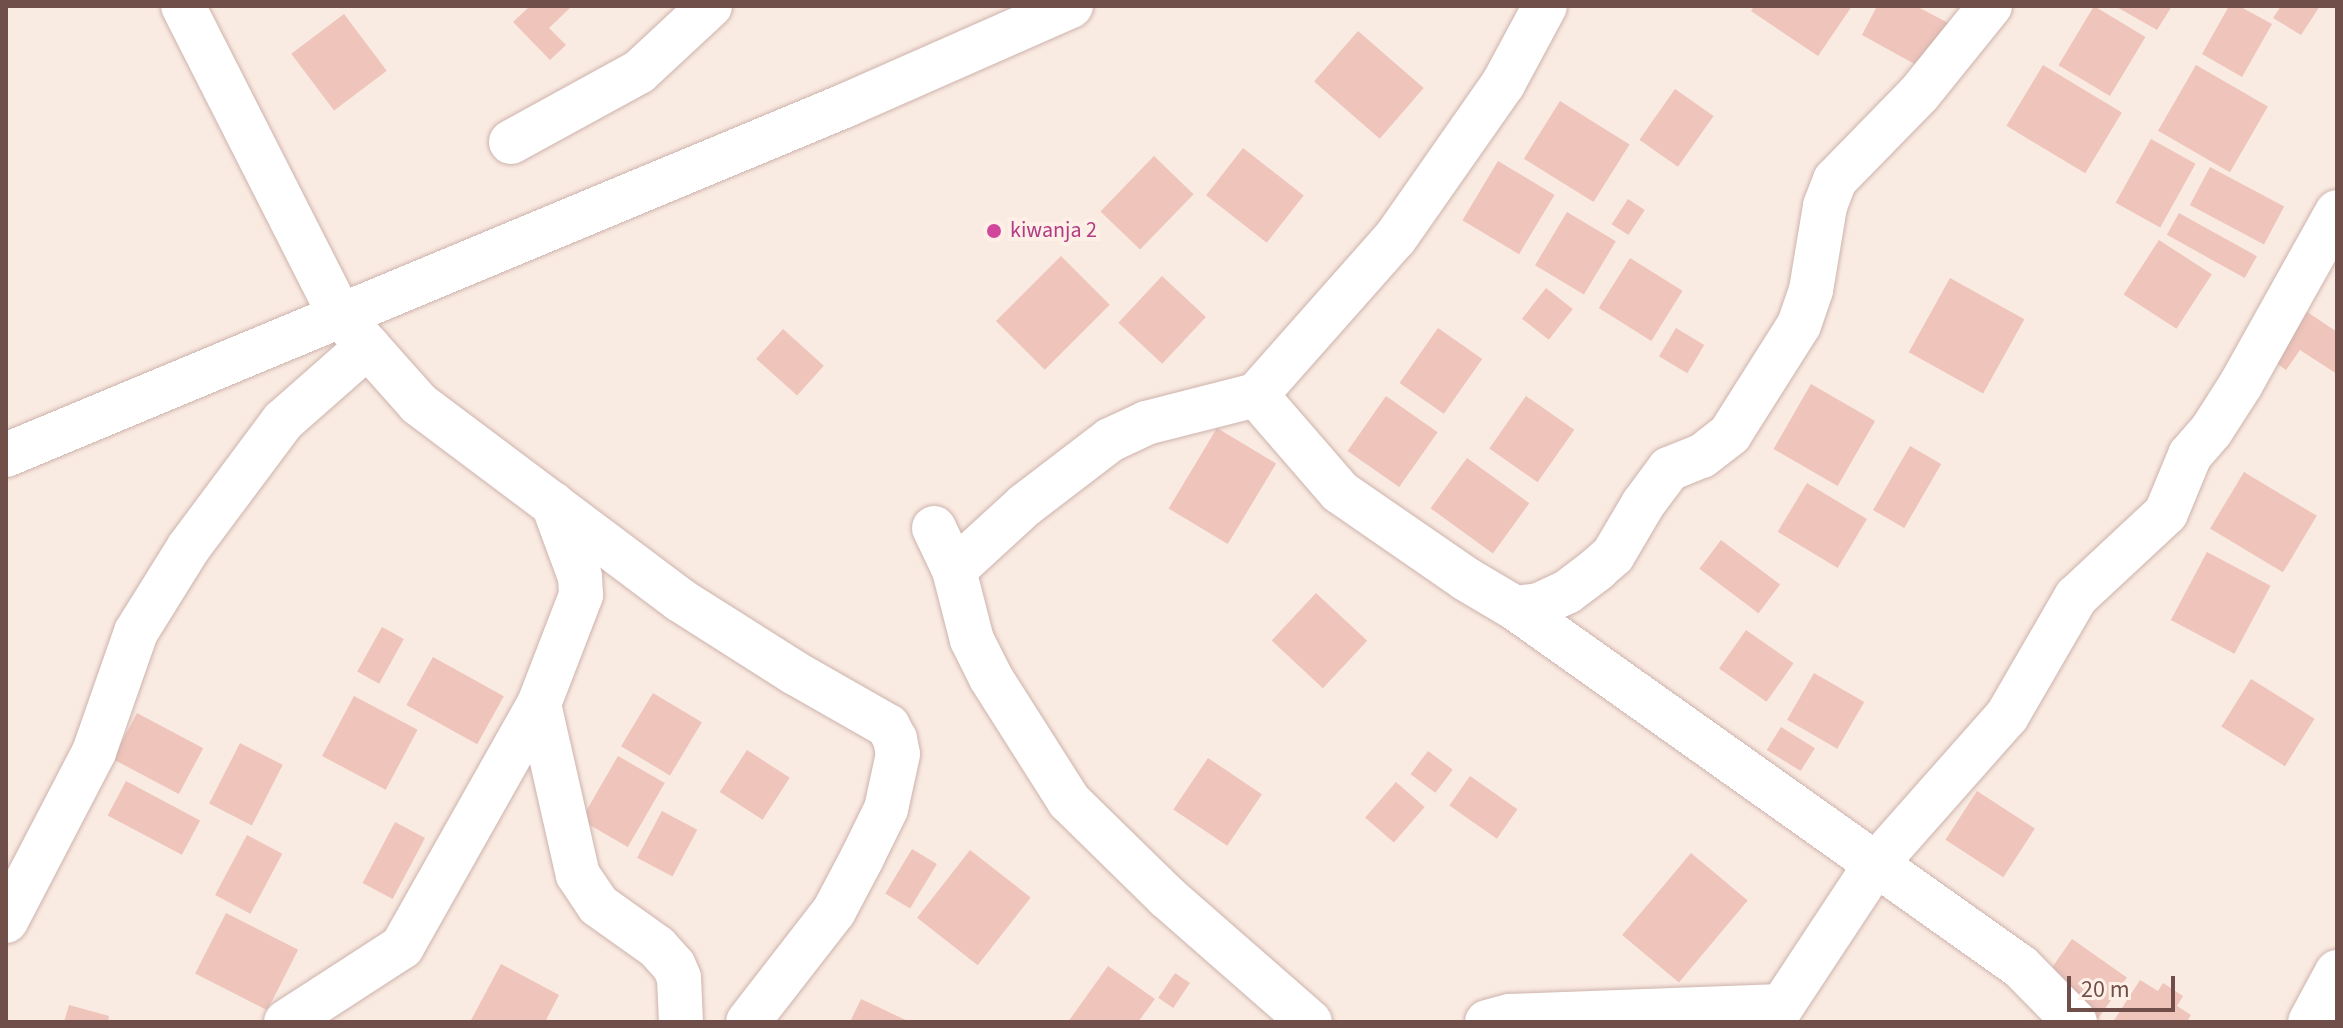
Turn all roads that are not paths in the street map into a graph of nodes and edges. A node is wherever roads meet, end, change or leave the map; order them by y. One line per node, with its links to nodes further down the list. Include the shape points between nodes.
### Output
1 (183, 6): 9 (street)
2 (710, 6): 6 (street, via 639,72)
3 (1072, 6): 8 (street); 9 (street)
4 (1545, 6): 11 (street, via 1503,84 1395,238)
5 (1990, 6): 16 (street, via 1919,94 1835,180 1799,325 1730,434 1702,456 1669,469 1613,555 1597,569 1567,592 1539,605)
6 (511, 142)
7 (2337, 212): 18 (street, via 2241,384 2190,455 2166,513 2076,597 2007,716)
8 (535, 247)
9 (339, 314): 10 (street); 12 (street)
10 (368, 346): 13 (street, via 419,404); 19 (street, via 283,421 189,547 136,632 94,752)
11 (1256, 395): 15 (street, via 1146,423 1110,440 1025,505); 16 (street, via 1340,492)
12 (6, 455)
13 (553, 504): 17 (street, via 580,577 581,595); 23 (street, via 680,600 888,726 895,739 898,754 886,809 862,858 834,911)
14 (934, 528): 15 (street)
15 (954, 570): 24 (street, via 972,640 1069,801 1167,897)
16 (1515, 608): 18 (street)
17 (539, 704): 21 (street, via 402,947); 22 (street, via 578,875 598,905 657,947 674,966)
18 (1875, 865): 25 (street, via 1782,1006 1510,1016); 26 (street, via 2021,967)
19 (6, 921)
20 (2337, 972): 27 (street)
21 (286, 1022)
22 (681, 1022)
23 (748, 1022)
24 (1310, 1022)
25 (1487, 1022)
26 (2075, 1022)
27 (2310, 1022)

